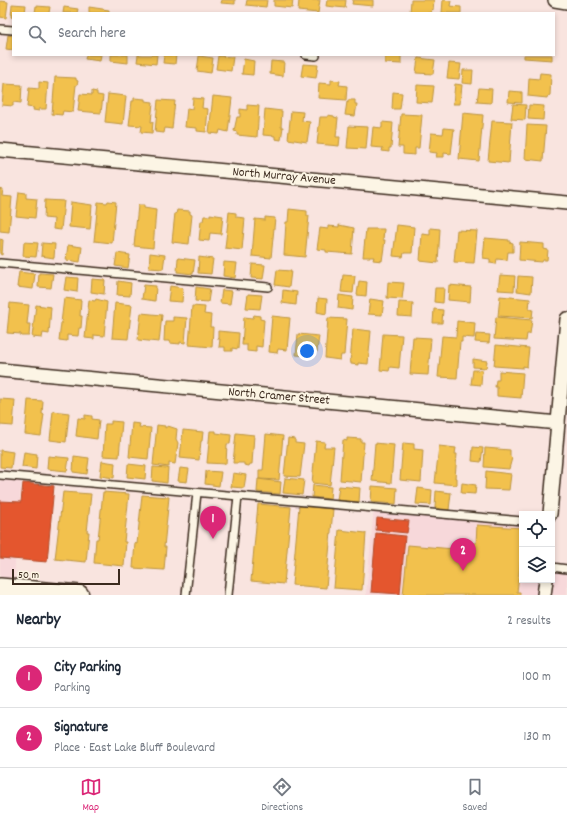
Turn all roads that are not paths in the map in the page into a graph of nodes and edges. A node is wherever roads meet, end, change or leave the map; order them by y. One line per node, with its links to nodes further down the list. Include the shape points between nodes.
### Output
1 (555, 0): 2 (street)
2 (567, 2)
3 (0, 29): 4 (lane)
4 (12, 30)
5 (0, 150): 6 (street, North Murray Avenue)
6 (567, 203)
7 (0, 263): 8 (lane)
8 (268, 287)
9 (567, 319): 11 (street)
10 (0, 370): 11 (street, North Cramer Street)
11 (558, 423): 15 (street)
12 (0, 475): 13 (lane)
13 (197, 492): 14 (lane); 22 (lane)
14 (238, 496): 16 (lane); 23 (lane)
15 (550, 511)
16 (519, 521)
17 (555, 567): 18 (lane)
18 (567, 569)
19 (546, 583): 24 (street)
20 (0, 588): 21 (main road)
21 (79, 595)
22 (186, 595)
23 (228, 595)
24 (544, 595)

